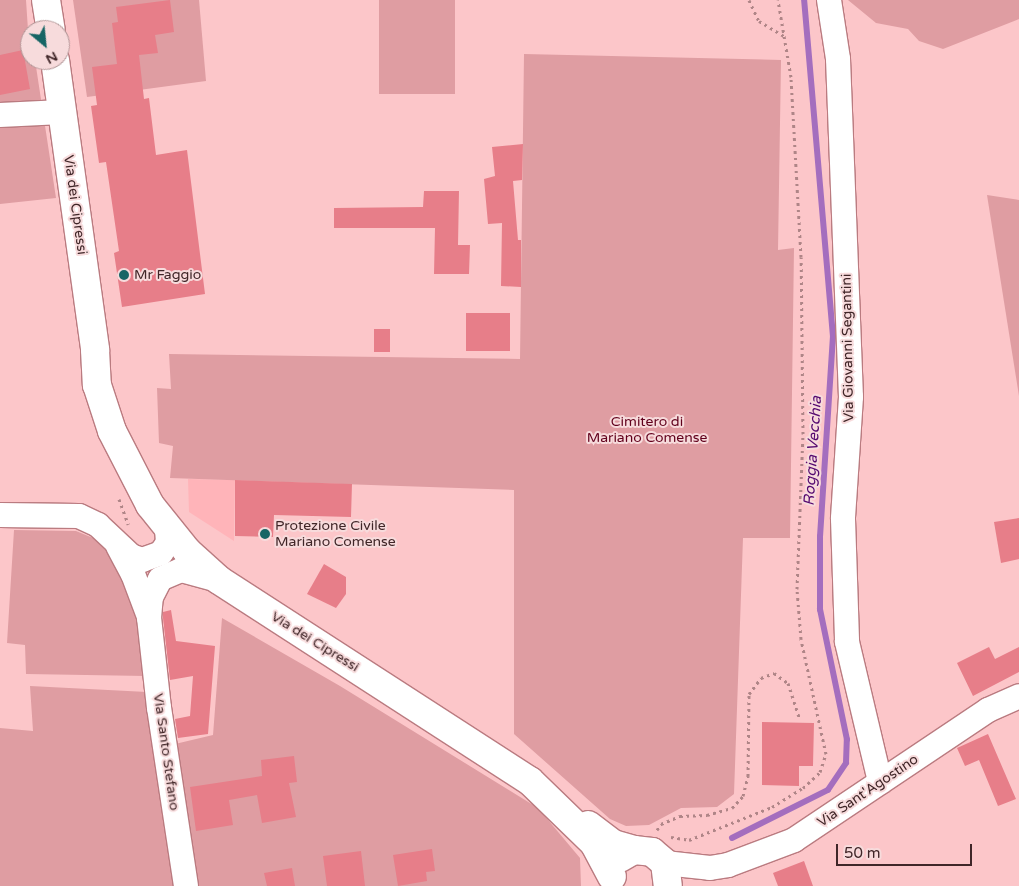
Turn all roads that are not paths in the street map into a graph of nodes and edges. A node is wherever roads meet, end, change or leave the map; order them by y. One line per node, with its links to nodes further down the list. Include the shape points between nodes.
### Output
1 (46, 0): 3 (main road)
2 (829, 0): 14 (street, Via Giovanni Segantini, via 838,59 851,388 843,519 846,642)
3 (49, 20)
4 (56, 70): 5 (main road, Via dei Cipressi)
5 (62, 112): 6 (street); 7 (main road, Via dei Cipressi)
6 (0, 115)
7 (95, 350): 9 (main road, Via dei Cipressi, via 97,385 112,431 141,489); 15 (main road, Via dei Cipressi, via 136,460 177,521 213,558 257,592 505,753 602,837)
8 (0, 515): 10 (street, via 79,516 98,525)
9 (167, 528): 10 (street, via 168,543 153,558 142,560 131,556); 11 (main road, Via dei Cipressi)
10 (114, 539): 12 (street, Via Santo Stefano, via 133,574)
11 (219, 580): 12 (street, Via Santo Stefano, via 191,571 170,574 154,588); 16 (main road, Via dei Cipressi, via 514,769 594,843)
12 (149, 618): 17 (street, Via Santo Stefano)
13 (1019, 696): 14 (street, Via Sant'Agostino, via 988,710)
14 (880, 782): 15 (street, Via Sant'Agostino, via 794,840 754,857 710,868)
15 (656, 861): 16 (main road, via 616,863)
16 (612, 881)
17 (186, 886)

